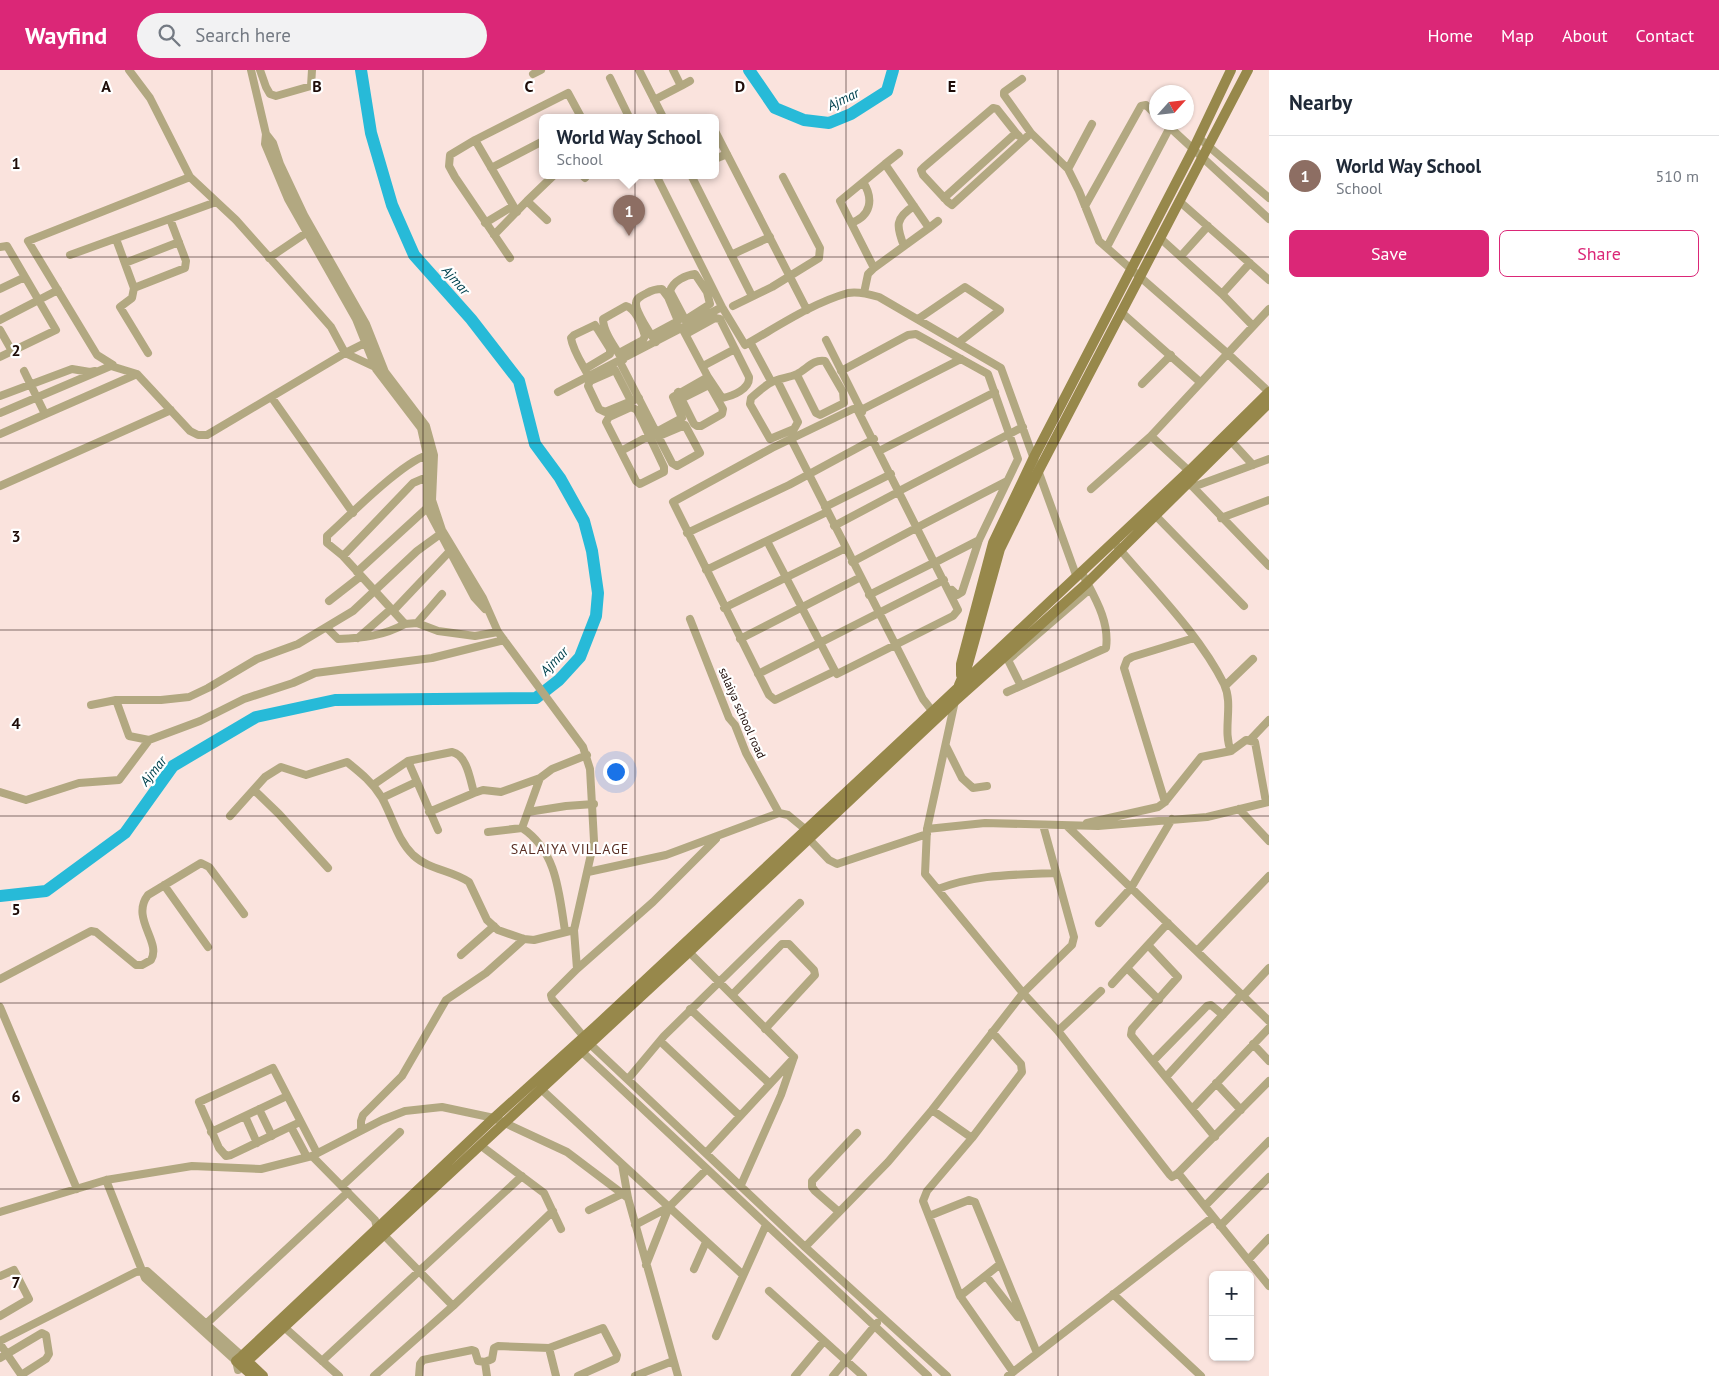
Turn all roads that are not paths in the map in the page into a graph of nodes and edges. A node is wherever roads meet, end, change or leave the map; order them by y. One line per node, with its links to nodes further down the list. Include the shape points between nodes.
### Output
1 (129, 70): 41 (street, via 150,98)
2 (260, 70): 3 (street, via 266,88 276,96 311,86)
3 (312, 70)
4 (541, 70): 10 (street)
5 (639, 70): 15 (street)
6 (673, 70): 14 (street)
7 (1231, 70): 28 (street)
8 (1248, 70): 32 (street)
9 (249, 72): 55 (street, via 266,134 273,143)
10 (533, 74)
11 (610, 78): 20 (street)
12 (1022, 80): 26 (street, via 1004,95)
13 (690, 81): 14 (street)
14 (681, 86): 15 (street)
15 (654, 100): 21 (street)
16 (1004, 103): 18 (street)
17 (1149, 108): 53 (street, via 1141,106)
18 (998, 110): 25 (street); 47 (street, via 992,108 921,170)
19 (579, 114): 29 (street, via 568,93)
20 (628, 114)
21 (661, 114)
22 (1092, 124): 40 (street)
23 (1164, 130): 72 (street)
24 (1172, 130): 33 (street)
25 (1016, 133): 30 (street); 47 (street)
26 (1031, 134): 30 (street); 40 (street)
27 (719, 138): 35 (street)
28 (1199, 138): 32 (street); 33 (street)
29 (476, 140): 39 (street); 60 (street, via 455,151 448,160 455,177)
30 (1024, 141): 47 (street, via 952,205)
31 (539, 143): 39 (street)
32 (1208, 145): 37 (street); 48 (street)
33 (1193, 150): 37 (street); 81 (street)
34 (899, 153): 38 (street)
35 (727, 154): 36 (street); 66 (street)
36 (719, 158)
37 (1202, 158): 49 (street); 57 (street)
38 (886, 164): 46 (street); 52 (street)
39 (491, 168): 54 (street)
40 (1068, 169): 53 (street)
41 (190, 177): 51 (street); 87 (street, via 28,241)
42 (783, 177): 82 (street, via 820,248 815,262)
43 (550, 179): 50 (street)
44 (658, 179): 93 (street)
45 (693, 179): 74 (street)
46 (863, 182): 61 (street, via 870,203 864,216); 61 (street, via 840,201)
47 (944, 198)
48 (1269, 198)
49 (1179, 200): 62 (street); 67 (street)
50 (527, 201): 54 (street); 58 (street)
51 (216, 202): 56 (street); 76 (street)
52 (914, 206): 63 (street); 70 (street, via 903,213 899,221)
53 (1085, 206): 72 (street, via 1099,241)
54 (515, 209): 60 (street); 65 (street)
55 (301, 216): 64 (street); 119 (street, via 366,324 374,340)
56 (170, 219): 68 (street); 69 (street)
57 (1269, 219)
58 (547, 220)
59 (938, 221): 63 (street)
60 (485, 222): 65 (street)
61 (851, 223): 80 (street)
62 (1208, 226): 75 (street); 79 (street)
63 (929, 228): 70 (street)
64 (306, 233): 76 (street); 104 (street)
65 (494, 235): 77 (street)
66 (770, 237): 74 (street); 82 (street)
67 (1160, 238): 75 (street); 81 (street)
68 (116, 239): 73 (street); 78 (street)
69 (179, 242): 78 (street); 85 (street, via 186,268)
70 (904, 246): 80 (street)
71 (0, 247): 83 (street, via 8,246)
72 (1106, 247): 81 (street)
73 (70, 255)
74 (731, 255): 90 (street)
75 (1181, 256): 89 (street)
76 (269, 258): 110 (street, via 331,327)
77 (510, 258)
78 (125, 263): 85 (street)
79 (1250, 263): 84 (street); 89 (street)
80 (874, 268): 88 (street, via 868,274)
81 (1137, 272): 96 (street); 112 (street); 155 (street)
82 (790, 276): 90 (street); 95 (street)
83 (25, 278): 86 (street); 91 (street)
84 (1269, 280)
85 (134, 288): 109 (street, via 134,295 120,307 120,311)
86 (0, 289)
87 (58, 290): 91 (street); 117 (street, via 97,355)
88 (864, 293): 95 (street, via 849,293); 97 (street, via 879,297)
89 (1222, 294): 99 (street)
90 (752, 296): 92 (street)
91 (38, 300): 98 (street); 108 (street, via 56,330)
92 (733, 306)
93 (722, 307): 100 (street); 105 (street, via 745,345)
94 (1269, 309): 99 (street)
95 (808, 310): 105 (street)
96 (1121, 312): 113 (street); 158 (street)
97 (918, 319): 106 (street); 106 (street, via 965,287 1000,310)
98 (0, 320)
99 (1253, 326): 112 (street)
100 (685, 327): 100 (street, via 710,304 695,274 678,281 670,291); 102 (street); 107 (street, via 720,319); 118 (street)
101 (0, 330): 108 (street)
102 (654, 339): 102 (street, via 678,321 662,289 638,298 636,303); 116 (street)
103 (826, 340): 121 (street)
104 (367, 342): 110 (street); 119 (street)
105 (750, 342): 127 (street)
106 (958, 343): 144 (street, via 1001,368)
107 (735, 349): 118 (street); 126 (street, via 749,377 746,387 722,398)
108 (12, 351): 114 (street)
109 (148, 353)
110 (345, 353): 119 (street); 137 (street)
111 (619, 353): 111 (street, via 645,336 638,319 626,306 603,319 603,325); 116 (street)
112 (1228, 353): 128 (street); 133 (street)
113 (1170, 355): 128 (street); 129 (street)
114 (0, 357)
115 (961, 359): 121 (street, via 916,334 908,335); 132 (street, via 988,374); 141 (street)
116 (621, 361): 125 (street); 138 (street)
117 (113, 365): 123 (street); 130 (street, via 90,372 72,369); 136 (street)
118 (703, 366): 126 (street)
119 (379, 368): 154 (street, via 396,398 414,416)
120 (585, 369): 120 (street, via 571,338 595,325 610,354); 125 (street)
121 (841, 370): 141 (street)
122 (24, 371): 130 (street)
123 (137, 374): 140 (street); 143 (street)
124 (797, 375): 124 (street, via 814,362 825,361 843,392 844,403 820,415 816,413); 127 (street)
125 (589, 377): 131 (street)
126 (708, 377): 135 (street)
127 (774, 381): 127 (street, via 751,398 750,404 770,439 794,430 798,422)
128 (1200, 382): 148 (street)
129 (1142, 384)
130 (29, 385): 134 (street); 136 (street)
131 (558, 392)
132 (995, 392): 146 (street); 152 (street)
133 (1269, 392): 159 (street)
134 (0, 396)
135 (680, 396): 135 (street, via 697,426 722,414 710,386); 147 (street, via 673,397 682,418)
136 (36, 398): 142 (street); 143 (street)
137 (272, 398): 140 (street, via 207,435 190,431); 171 (street)
138 (635, 399): 138 (street, via 605,412 599,409 588,386 590,381 615,370); 147 (street)
139 (1269, 403): 151 (street)
140 (171, 410): 165 (street)
141 (861, 410): 152 (street)
142 (0, 413)
143 (45, 414): 145 (street)
144 (1023, 427): 146 (street); 155 (street)
145 (0, 434)
146 (1010, 434): 163 (street, via 1018,459); 167 (street)
147 (656, 435): 147 (street, via 685,425 700,453 674,465); 153 (street); 153 (street, via 635,408 612,415 606,422); 153 (street, via 664,467 660,475 638,483)
148 (1151, 436): 159 (street); 166 (street)
149 (791, 439): 150 (street, via 857,409); 160 (street); 176 (street, via 675,500 674,506)
150 (874, 439): 160 (street); 161 (street)
151 (1231, 441): 157 (street); 164 (street)
152 (881, 450): 167 (street)
153 (621, 451)
154 (430, 455): 162 (street); 171 (street, via 412,462); 203 (street, via 436,516)
155 (1034, 457): 158 (street); 219 (street, via 993,543 961,664)
156 (1269, 459): 157 (street)
157 (1252, 465): 164 (street)
158 (1039, 470): 189 (street); 219 (street, via 1000,551 968,664)
159 (1189, 471): 180 (street)
160 (808, 474): 170 (street); 176 (street)
161 (891, 474): 167 (street); 170 (street)
162 (427, 477): 169 (street); 184 (street, via 413,483)
163 (1007, 481): 175 (street); 178 (street)
164 (1191, 485): 172 (street); 173 (street)
165 (0, 486)
166 (1091, 489)
167 (901, 491): 174 (street); 175 (street)
168 (1269, 500): 173 (street)
169 (427, 508): 177 (street); 190 (street)
170 (826, 510): 174 (street); 179 (street)
171 (353, 513): 184 (street, via 326,540)
172 (1156, 516): 182 (street); 199 (street)
173 (1221, 518): 187 (street)
174 (834, 526): 181 (street)
175 (919, 527): 185 (street); 186 (street)
176 (687, 533): 188 (street)
177 (439, 535): 183 (street); 195 (street, via 417,551)
178 (979, 540): 186 (street); 186 (street, via 960,594 954,594)
179 (767, 541): 188 (street); 192 (street)
180 (1112, 541): 182 (street); 189 (street)
181 (846, 548): 185 (street); 192 (street)
182 (1120, 550): 194 (street); 211 (street)
183 (449, 552): 202 (street); 203 (street, via 474,597)
184 (343, 556): 190 (street)
185 (852, 562): 191 (street)
186 (936, 562): 193 (street); 197 (street)
187 (1269, 566)
188 (706, 570): 201 (street)
189 (1078, 573): 194 (street); 222 (street)
190 (359, 574): 195 (street); 198 (street)
191 (860, 578): 197 (street); 200 (street)
192 (786, 579): 200 (street); 201 (street)
193 (944, 580): 204 (street); 215 (street, via 958,610 953,616)
194 (1089, 586): 220 (street, via 1008,660); 220 (street, via 1108,633 1106,648); 225 (street)
195 (375, 592): 202 (street); 208 (street, via 354,611)
196 (442, 594): 206 (street)
197 (869, 595): 204 (street)
198 (330, 601)
199 (1244, 606)
200 (801, 607): 212 (street); 214 (street)
201 (724, 608): 212 (street)
202 (392, 610): 207 (street); 210 (street)
203 (488, 612): 209 (street)
204 (879, 613): 214 (street); 215 (street)
205 (690, 619): 249 (street, salaiya school road, via 729,718)
206 (417, 622): 207 (street); 209 (street, via 438,631 474,636)
207 (405, 624): 210 (street, via 392,631)
208 (327, 628): 210 (street, via 338,639); 224 (street, via 298,644 257,659 189,697)
209 (498, 632): 213 (street)
210 (358, 638)
211 (1194, 638): 221 (street); 243 (street, via 1132,657 1124,668)
212 (740, 639): 218 (street)
213 (504, 640): 229 (street, via 432,658 315,672); 232 (street)
214 (819, 641): 217 (street); 218 (street)
215 (896, 645): 217 (street, via 837,674); 227 (street)
216 (1253, 659): 221 (street)
217 (836, 671): 218 (street, via 775,700)
218 (758, 674)
219 (961, 676): 222 (street)
220 (1021, 686): 223 (street)
221 (1224, 686): 233 (street, via 1227,698 1226,740)
222 (958, 687): 225 (street); 227 (street)
223 (1007, 692)
224 (116, 700): 226 (street); 229 (street, via 129,736)
225 (955, 701): 231 (street); 261 (street)
226 (91, 706)
227 (933, 712): 256 (street)
228 (1269, 720): 230 (street)
229 (149, 740): 240 (street, via 119,780 79,783 26,800)
230 (1250, 740): 233 (street); 244 (street, via 1255,742)
231 (946, 746): 238 (street, via 962,778 973,788); 258 (street)
232 (585, 751): 235 (street); 245 (street)
233 (1231, 751): 243 (street, via 1201,757)
234 (408, 761): 236 (street); 237 (street); 241 (street, via 457,753 463,759)
235 (540, 778): 241 (street, via 501,792 483,790); 248 (street)
236 (416, 782): 242 (street); 247 (street)
237 (373, 785): 239 (street, via 347,762 306,775 281,767 265,777); 242 (street)
238 (987, 786)
239 (254, 790): 250 (street); 264 (street)
240 (0, 792)
241 (474, 793): 247 (street)
242 (382, 798): 275 (street, via 402,843 432,868 469,882 479,906)
243 (1165, 802): 252 (street, via 1152,810)
244 (1267, 802): 246 (street)
245 (594, 804): 248 (street); 265 (street, via 594,841)
246 (1239, 809): 251 (street, via 1207,818); 262 (street)
247 (429, 812): 257 (street)
248 (528, 812): 255 (street)
249 (779, 813): 256 (street, via 788,814); 260 (street)
250 (230, 816)
251 (1172, 819): 254 (street); 269 (street)
252 (1087, 823)
253 (1043, 826): 254 (street); 258 (street, via 985,822); 266 (street)
254 (1067, 826): 269 (street)
255 (522, 828): 259 (street); 277 (street, via 539,841 557,876)
256 (805, 829): 263 (street)
257 (438, 830)
258 (927, 831): 261 (street, via 837,864); 270 (street, via 925,874)
259 (488, 832)
260 (719, 836): 265 (street, via 666,855); 286 (street, via 653,902)
261 (809, 839): 263 (street)
262 (1269, 841)
263 (798, 844): 282 (street); 303 (street)
264 (328, 868)
265 (588, 872): 276 (street)
266 (1055, 873): 270 (street, via 980,877); 291 (street, via 1074,941)
267 (1269, 876): 281 (street)
268 (164, 885): 272 (street, via 196,865 206,864); 280 (street); 287 (street, via 148,895 141,908 154,953 151,960 136,965 91,931)
269 (1131, 888): 273 (street); 274 (street)
270 (938, 889): 291 (street)
271 (800, 903): 288 (street)
272 (244, 914)
273 (1099, 923)
274 (1168, 923): 279 (street); 281 (street)
275 (494, 926): 278 (street); 283 (street)
276 (574, 930): 277 (street); 286 (street)
277 (565, 931): 278 (street)
278 (524, 939): 327 (street, via 486,973 446,1000 402,1076 363,1115)
279 (1148, 945): 284 (street); 294 (street, via 1178,977)
280 (208, 947)
281 (1197, 951): 293 (street)
282 (689, 952): 288 (street); 303 (street)
283 (461, 955)
284 (1127, 968): 289 (street); 294 (street)
285 (1269, 968): 293 (street)
286 (577, 969): 303 (street, via 556,989 552,999)
287 (0, 979)
288 (718, 981): 292 (street); 296 (street)
289 (1112, 984)
290 (1101, 991): 302 (street)
291 (1023, 993): 301 (street); 302 (street)
292 (732, 995): 300 (street); 300 (street, via 782,944 788,944 814,970 815,975)
293 (1243, 995): 297 (street); 298 (street)
294 (1159, 1000): 308 (street, via 1131,1032)
295 (0, 1006): 346 (street)
296 (690, 1009): 304 (street); 313 (street)
297 (1223, 1015): 308 (street, via 1211,1005 1207,1006); 310 (street)
298 (1269, 1021)
299 (1269, 1028): 305 (street)
300 (765, 1029): 307 (street)
301 (992, 1032): 319 (street); 333 (street, via 1021,1064 1022,1072)
302 (1058, 1032): 341 (street, via 1170,1175)
303 (587, 1040): 306 (street); 311 (street)
304 (660, 1040): 311 (street); 322 (street)
305 (1254, 1044): 309 (street); 314 (street)
306 (578, 1049): 315 (street); 323 (street); 340 (street)
307 (794, 1057): 313 (street); 345 (street)
308 (1153, 1061): 310 (street)
309 (1269, 1061)
310 (1166, 1078): 318 (street)
311 (628, 1079): 337 (street)
312 (1269, 1081): 320 (street)
313 (769, 1083): 322 (street)
314 (1216, 1083): 318 (street); 320 (street)
315 (541, 1088): 325 (street); 339 (street)
316 (287, 1096): 317 (street); 324 (street); 328 (street, via 273,1068 204,1099 199,1102 200,1108)
317 (259, 1109): 321 (street); 331 (street)
318 (1192, 1109): 332 (street)
319 (932, 1110): 333 (street); 354 (street, via 888,1162)
320 (1241, 1110): 332 (street)
321 (245, 1116): 328 (street); 335 (street)
322 (740, 1116): 337 (street)
323 (494, 1118): 325 (street); 327 (street, via 442,1107 405,1111); 361 (street)
324 (300, 1122): 326 (street); 338 (street)
325 (504, 1122): 336 (street); 348 (street, via 567,1152)
326 (291, 1127): 331 (street); 338 (street)
327 (361, 1130): 338 (street)
328 (212, 1132): 335 (street, via 226,1156)
329 (400, 1132): 347 (street)
330 (857, 1133): 354 (street, via 812,1182 812,1187)
331 (272, 1136): 335 (street)
332 (1215, 1137): 341 (street)
333 (972, 1138): 355 (street, via 928,1191 923,1201)
334 (1269, 1140): 349 (street)
335 (257, 1143)
336 (480, 1145): 342 (street); 361 (street)
337 (706, 1153): 345 (street)
338 (312, 1155): 344 (street, via 261,1168 192,1166); 347 (street)
339 (622, 1164): 348 (street); 350 (street)
340 (707, 1169): 350 (street); 358 (street)
341 (1178, 1173): 349 (street)
342 (522, 1176): 352 (street, via 544,1193); 369 (street)
343 (1269, 1177): 359 (street)
344 (106, 1180): 346 (street); 370 (street)
345 (741, 1186): 364 (street)
346 (77, 1189): 353 (street)
347 (345, 1189): 361 (street, via 375,1220); 381 (street)
348 (625, 1196): 351 (street); 357 (street)
349 (1205, 1206): 356 (street)
350 (669, 1207): 357 (street); 363 (street); 367 (street)
351 (589, 1210)
352 (553, 1211): 360 (street); 378 (street)
353 (0, 1212)
354 (839, 1212): 364 (street)
355 (929, 1216): 366 (street, via 973,1200); 377 (street)
356 (1213, 1217): 359 (street); 376 (street)
357 (635, 1225): 367 (street)
358 (766, 1225): 371 (street); 382 (street)
359 (1220, 1226): 365 (street)
360 (561, 1229)
361 (381, 1231): 369 (street); 383 (street); 395 (street)
362 (1269, 1238): 365 (street)
363 (706, 1242): 368 (street); 371 (street)
364 (805, 1247): 380 (street)
365 (1248, 1260): 374 (street)
366 (999, 1265): 373 (street); 384 (street)
367 (646, 1266): 394 (street)
368 (694, 1269)
369 (420, 1270): 378 (street); 392 (street)
370 (141, 1272): 381 (street, via 151,1273); 387 (street); 395 (street)
371 (742, 1274): 385 (street)
372 (0, 1276): 379 (street, via 14,1270 29,1299)
373 (986, 1276): 377 (street); 384 (street)
374 (1269, 1286)
375 (769, 1291): 386 (street)
376 (1113, 1294): 389 (street); 413 (street)
377 (960, 1296): 396 (street)
378 (453, 1306): 401 (street)
379 (0, 1316)
380 (881, 1317): 382 (street); 412 (street)
381 (206, 1324): 395 (street)
382 (874, 1326): 391 (street); 411 (street)
383 (284, 1327): 392 (street); 395 (street)
384 (1026, 1327): 389 (street)
385 (716, 1336)
386 (824, 1341): 391 (street); 408 (street)
387 (0, 1342): 390 (street)
388 (549, 1348): 393 (street, via 498,1346 494,1348 492,1359); 404 (street); 405 (street, via 600,1328 605,1329 616,1359)
389 (1037, 1353): 396 (street)
390 (3, 1356): 397 (street); 397 (street, via 42,1333 46,1334 49,1354)
391 (846, 1360): 409 (street); 410 (street)
392 (322, 1361): 400 (street)
393 (485, 1362): 402 (street, via 478,1361 472,1350 423,1360); 403 (street)
394 (672, 1362): 406 (street); 407 (street)
395 (240, 1365): 398 (street); 399 (street)
396 (1010, 1374)
397 (21, 1375)
398 (253, 1376)
399 (263, 1376)
400 (339, 1376)
401 (374, 1376)
402 (418, 1376)
403 (487, 1376)
404 (556, 1376)
405 (578, 1376)
406 (635, 1376)
407 (678, 1376)
408 (795, 1376)
409 (833, 1376)
410 (864, 1376)
411 (928, 1376)
412 (947, 1376)
413 (1201, 1376)

